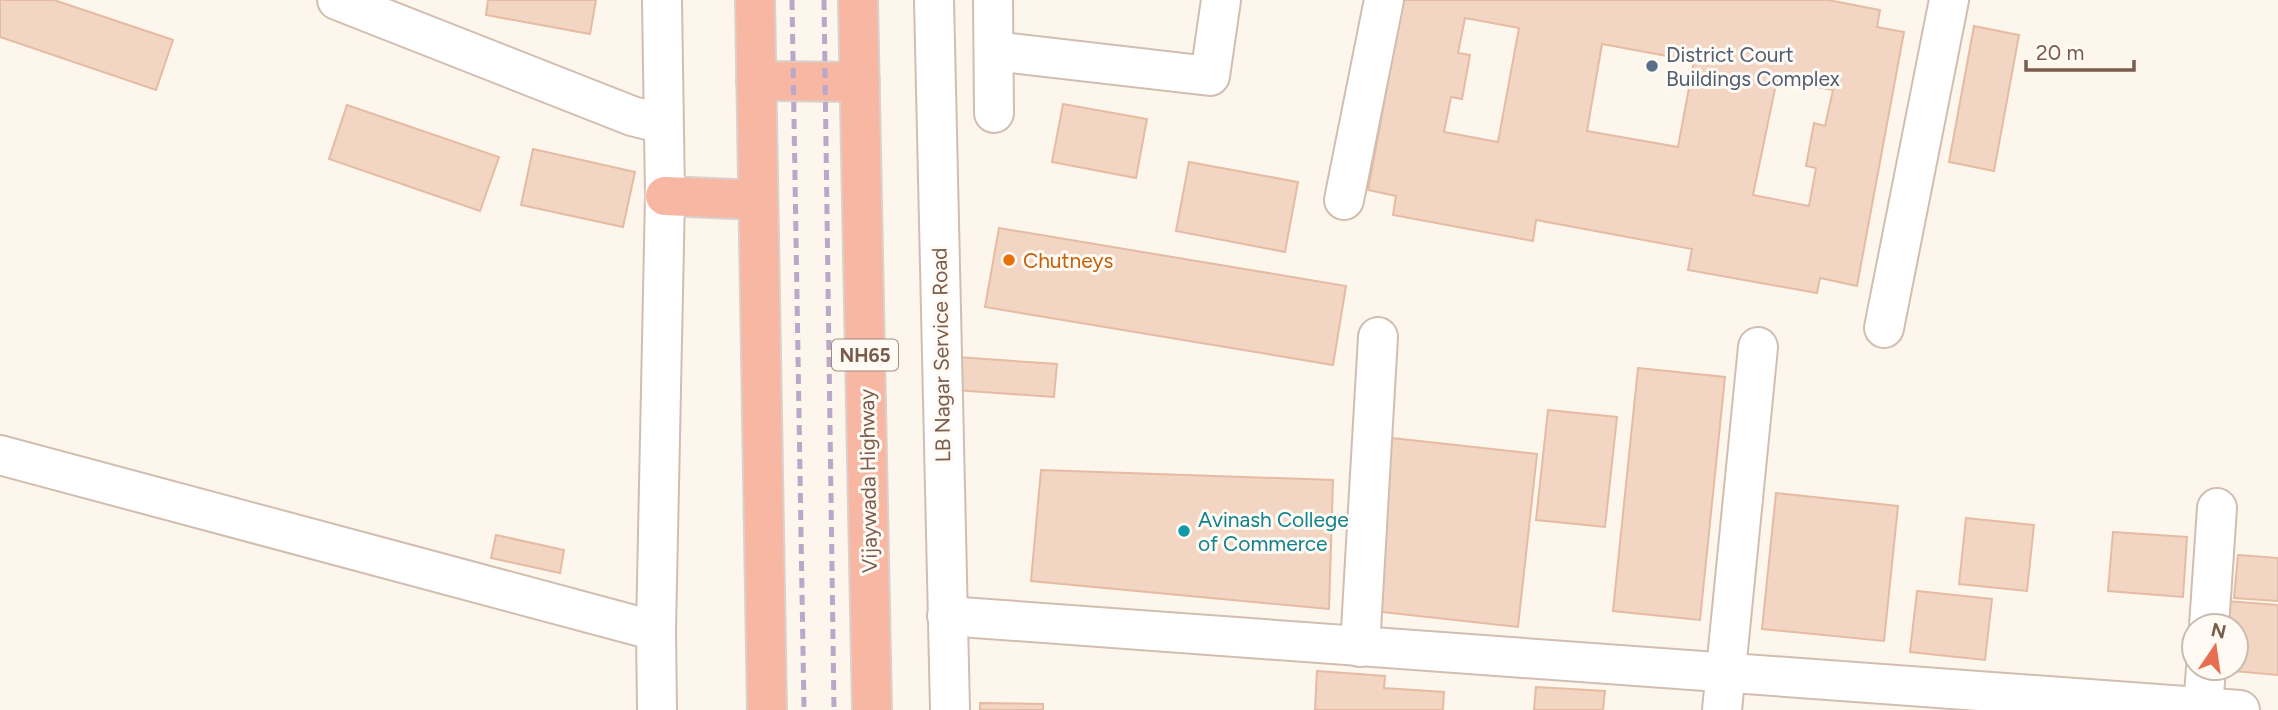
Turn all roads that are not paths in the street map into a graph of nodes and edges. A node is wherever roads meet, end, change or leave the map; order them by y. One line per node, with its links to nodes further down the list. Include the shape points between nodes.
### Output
1 (337, 0): 14 (street)
2 (662, 0): 14 (street)
3 (755, 0): 11 (highway)
4 (858, 0): 12 (highway, Vijaywada Highway / NH65)
5 (934, 0): 24 (street, LB Nagar Service Road)
6 (993, 0): 10 (street)
7 (1221, 0): 10 (street, via 1210,76)
8 (1384, 0): 16 (street)
9 (1949, 0): 18 (street)
10 (994, 51): 13 (street)
11 (756, 81): 12 (highway); 17 (highway)
12 (860, 82): 32 (highway, Vijaywada Highway / NH65)
13 (994, 113)
14 (663, 124): 15 (street)
15 (664, 196): 17 (highway); 25 (street)
16 (1344, 200)
17 (758, 201): 31 (highway)
18 (1884, 328)
19 (1378, 337): 26 (street)
20 (1758, 347): 27 (street)
21 (0, 454): 25 (street)
22 (2217, 508): 23 (street)
23 (2210, 612)
24 (947, 616): 26 (street); 33 (street, LB Nagar Service Road)
25 (656, 631): 30 (street)
26 (1360, 647): 27 (street)
27 (1726, 672): 29 (street); 34 (street)
28 (2211, 682): 29 (street)
29 (2222, 709)
30 (657, 710)
31 (767, 710)
32 (872, 710)
33 (950, 710)
34 (1722, 710)

